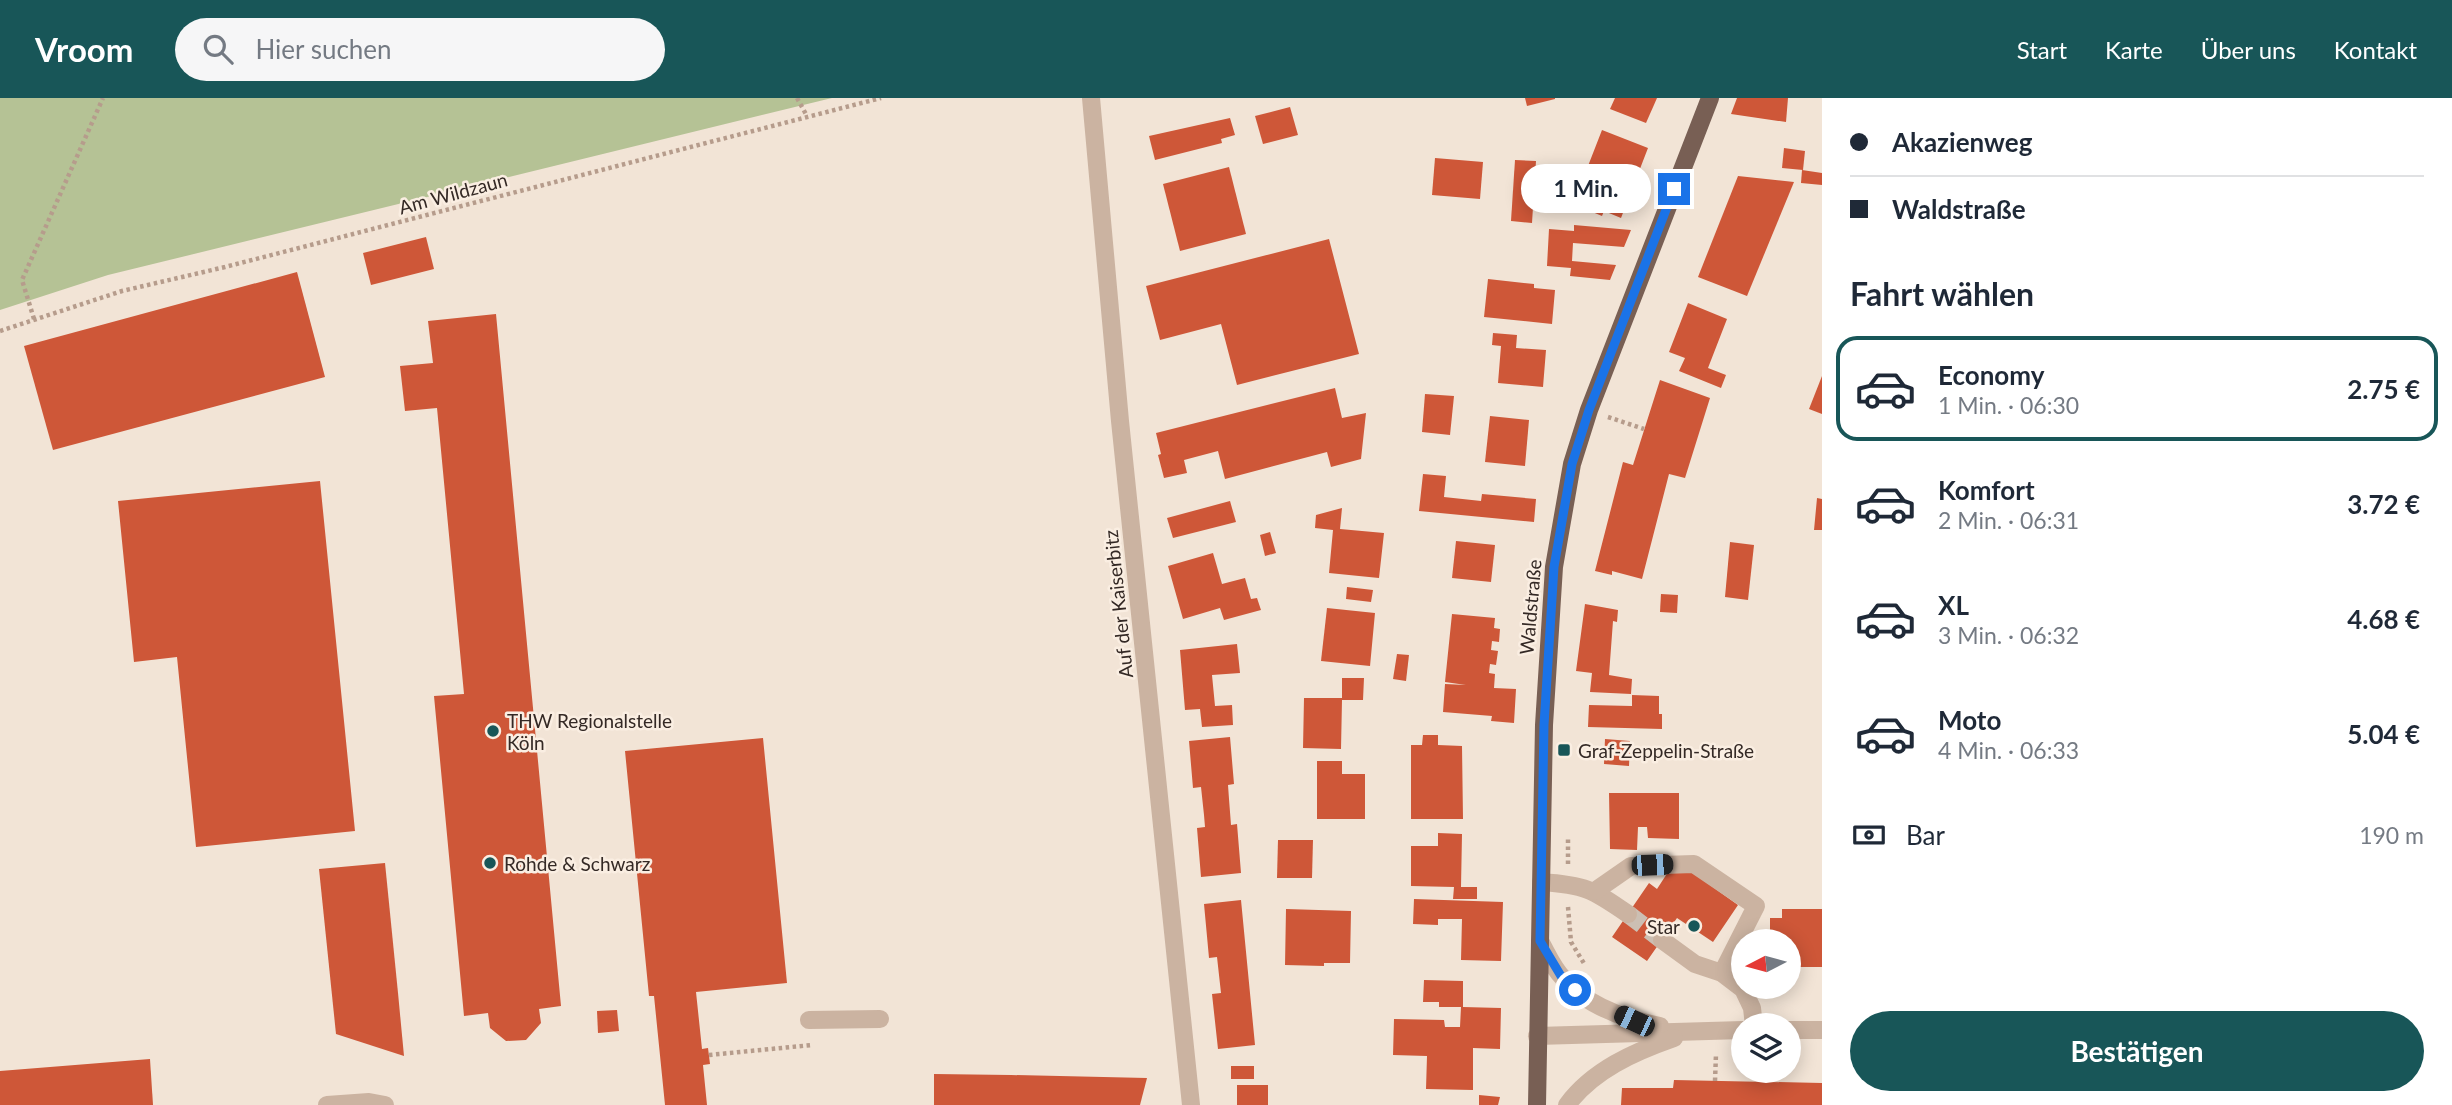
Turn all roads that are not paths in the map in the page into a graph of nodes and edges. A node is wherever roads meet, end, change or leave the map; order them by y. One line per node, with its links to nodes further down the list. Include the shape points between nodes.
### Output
1 (1091, 98): 19 (street, Auf der Kaiserbitz)
2 (1710, 98): 3 (main road, Waldstraße, via 1572,464 1554,567 1545,680)
3 (1541, 882): 4 (street); 7 (main road, Waldstraße)
4 (1595, 891): 5 (street); 8 (street, via 1631,866 1694,864 1756,906)
5 (1628, 914)
6 (1662, 940): 8 (street, via 1695,964)
7 (1540, 941): 15 (street, via 1578,994 1634,1021); 16 (main road, Waldstraße)
8 (1722, 973): 9 (street, via 1743,989)
9 (1753, 1013)
10 (880, 1019): 11 (street)
11 (809, 1020)
12 (1731, 1030): 15 (street)
13 (1801, 1030): 14 (street)
14 (1822, 1030)
15 (1690, 1032): 16 (street); 21 (street, via 1611,1066)
16 (1537, 1036): 20 (main road, Waldstraße)
17 (327, 1105): 18 (street)
18 (385, 1105)
19 (1191, 1105)
20 (1537, 1105)
21 (1567, 1105)

